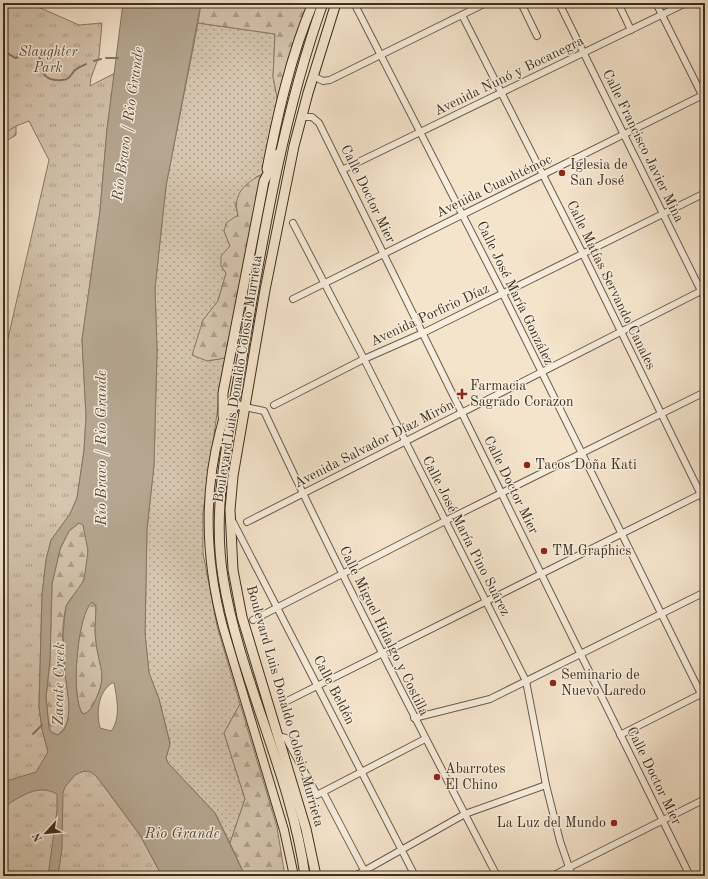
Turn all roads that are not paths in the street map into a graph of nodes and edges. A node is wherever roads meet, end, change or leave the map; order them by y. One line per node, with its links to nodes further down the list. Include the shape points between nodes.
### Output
1 (314, 3): 26 (highway, via 286,87)
2 (323, 3): 23 (highway, Boulevard Luis Donaldo Colosio Murrieta, via 297,88)
3 (336, 3): 17 (highway, Boulevard Luis Donaldo Colosio Murrieta)
4 (354, 3): 16 (street, Calle José María González)
5 (486, 3): 11 (street)
6 (521, 3): 14 (street)
7 (558, 3): 15 (street, Calle Francisco Javier Mina)
8 (618, 3): 13 (street)
9 (656, 3): 12 (street)
10 (686, 3): 12 (street, Avenida Nunó y Bocanegra)
11 (462, 15): 16 (street); 18 (street, Calle Matías Servando Canales)
12 (662, 15): 13 (street, Avenida Nunó y Bocanegra); 19 (street)
13 (631, 30): 15 (street, Avenida Nunó y Bocanegra)
14 (537, 36)
15 (583, 53): 18 (street, Avenida Nunó y Bocanegra); 22 (street, Calle Francisco Javier Mina)
16 (382, 55): 17 (street, via 330,80 323,81); 21 (street, Calle José María González)
17 (313, 76): 20 (highway, Boulevard Luis Donaldo Colosio Murrieta)
18 (502, 93): 21 (street, Avenida Nunó y Bocanegra); 25 (street, Calle Matías Servando Canales)
19 (704, 97): 22 (street, Avenida Cuauhtémoc)
20 (302, 117): 24 (street, Calle Doctor Mier, via 316,119); 45 (highway, Boulevard Luis Donaldo Colosio Murrieta, via 265,290)
21 (421, 132): 24 (street, Avenida Nunó y Bocanegra); 29 (street, Calle José María González)
22 (624, 134): 25 (street, Avenida Cuauhtémoc); 28 (street, Calle Francisco Javier Mina)
23 (284, 142): 26 (highway); 43 (highway, Boulevard Luis Donaldo Colosio Murrieta)
24 (342, 170): 31 (street, Calle Doctor Mier)
25 (543, 175): 29 (street, Avenida Cuauhtémoc); 32 (street, Calle Matías Servando Canales)
26 (264, 182): 48 (highway, via 223,393)
27 (705, 193): 28 (street, Avenida Porfirio Díaz)
28 (663, 214): 32 (street, Avenida Porfirio Díaz); 34 (street, Calle Francisco Javier Mina)
29 (463, 215): 31 (street, Avenida Cuauhtémoc); 35 (street, Calle José María González)
30 (293, 223): 33 (street, Calle José María Pino Suárez)
31 (384, 254): 33 (street, Avenida Cuauhtémoc); 39 (street, Calle Doctor Mier)
32 (583, 254): 35 (street, Avenida Porfirio Díaz); 38 (street, Calle Matías Servando Canales)
33 (325, 283): 36 (street, Avenida Cuauhtémoc); 40 (street, Calle José María Pino Suárez)
34 (703, 290): 37 (street, Calle Francisco Javier Mina); 38 (street, Avenida Salvador Díaz Mirón)
35 (502, 294): 39 (street, Avenida Porfirio Díaz); 41 (street, Calle José María González)
36 (293, 299)
37 (705, 299)
38 (622, 332): 41 (street, Avenida Salvador Díaz Mirón); 47 (street, Calle Matías Servando Canales)
39 (423, 333): 40 (street, Avenida Porfirio Díaz); 46 (street, Calle Doctor Mier)
40 (364, 359): 44 (street, Avenida Porfirio Díaz); 49 (street, Calle José María Pino Suárez)
41 (541, 372): 46 (street, Avenida Salvador Díaz Mirón); 50 (street, Calle José María González)
42 (705, 392): 47 (street)
43 (234, 404): 45 (main road); 48 (main road, Boulevard Luis Donaldo Colosio Murrieta, via 228,406); 87 (highway, Boulevard Luis Donaldo Colosio Murrieta, via 221,489 220,548 223,576 242,658 288,803)
44 (274, 405)
45 (245, 407): 52 (street, Calle Miguel Hidalgo y Costilla, via 264,411); 55 (highway, Boulevard Luis Donaldo Colosio Murrieta, via 231,489)
46 (462, 413): 49 (street, Avenida Salvador Díaz Mirón); 53 (street, Calle Doctor Mier)
47 (660, 414): 50 (street); 51 (street, Calle Matías Servando Canales)
48 (223, 416): 86 (main road, Boulevard Luis Donaldo Colosio Murrieta, via 215,448 208,512 212,578 223,627 284,830)
49 (406, 442): 52 (street, Avenida Salvador Díaz Mirón); 56 (street, Calle José María Pino Suárez)
50 (580, 454): 53 (street); 58 (street, Calle José María González)
51 (703, 493): 54 (street, Calle Matías Servando Canales); 58 (street)
52 (302, 494): 57 (street, Avenida Salvador Díaz Mirón); 59 (street, Calle Miguel Hidalgo y Costilla)
53 (502, 494): 56 (street); 60 (street, Calle Doctor Mier)
54 (705, 503)
55 (230, 515): 63 (street, Calle Beldén); 75 (highway, Boulevard Luis Donaldo Colosio Murrieta, via 230,549 239,604)
56 (445, 521): 59 (street); 62 (street, Calle José María Pino Suárez)
57 (247, 522)
58 (620, 534): 60 (street); 64 (street, Calle José María González)
59 (342, 573): 63 (street); 66 (street, Calle Miguel Hidalgo y Costilla)
60 (541, 573): 62 (street); 67 (street, Calle Doctor Mier)
61 (705, 592): 64 (street)
62 (486, 601): 66 (street); 68 (street, Calle José María Pino Suárez)
63 (278, 606): 65 (street); 69 (street, Calle Beldén)
64 (660, 615): 67 (street); 70 (street, Calle José María González)
65 (253, 620)
66 (382, 653): 69 (street); 73 (street, Calle Miguel Hidalgo y Costilla)
67 (580, 654): 68 (street); 74 (street, Calle Doctor Mier)
68 (526, 681): 73 (street, via 490,699); 78 (street, Calle José María Pino Suárez)
69 (317, 685): 72 (street); 77 (street, Calle Beldén)
70 (703, 693): 71 (street, Calle José María González); 74 (street)
71 (705, 702)
72 (283, 703)
73 (414, 718): 76 (street, Calle Miguel Hidalgo y Costilla)
74 (620, 734): 82 (street, Calle Doctor Mier)
75 (277, 736): 79 (street, via 286,738 317,795); 88 (highway, Boulevard Luis Donaldo Colosio Murrieta, via 306,829)
76 (425, 739): 77 (street); 81 (street, Calle Miguel Hidalgo y Costilla)
77 (362, 772): 79 (street); 83 (street, Calle Beldén)
78 (546, 785): 81 (street); 84 (street, Calle José María Pino Suárez)
79 (324, 792): 85 (street)
80 (705, 799): 82 (street)
81 (465, 814): 83 (street); 91 (street, Calle Miguel Hidalgo y Costilla)
82 (663, 821): 84 (street); 94 (street, Calle Doctor Mier)
83 (402, 850): 85 (street); 90 (street, Calle Beldén)
84 (569, 868): 92 (street); 93 (street, Calle José María Pino Suárez)
85 (366, 873): 89 (street)
86 (294, 876)
87 (305, 876)
88 (316, 876)
89 (354, 876)
90 (415, 876)
91 (496, 876)
92 (552, 876)
93 (572, 876)
94 (690, 876)

